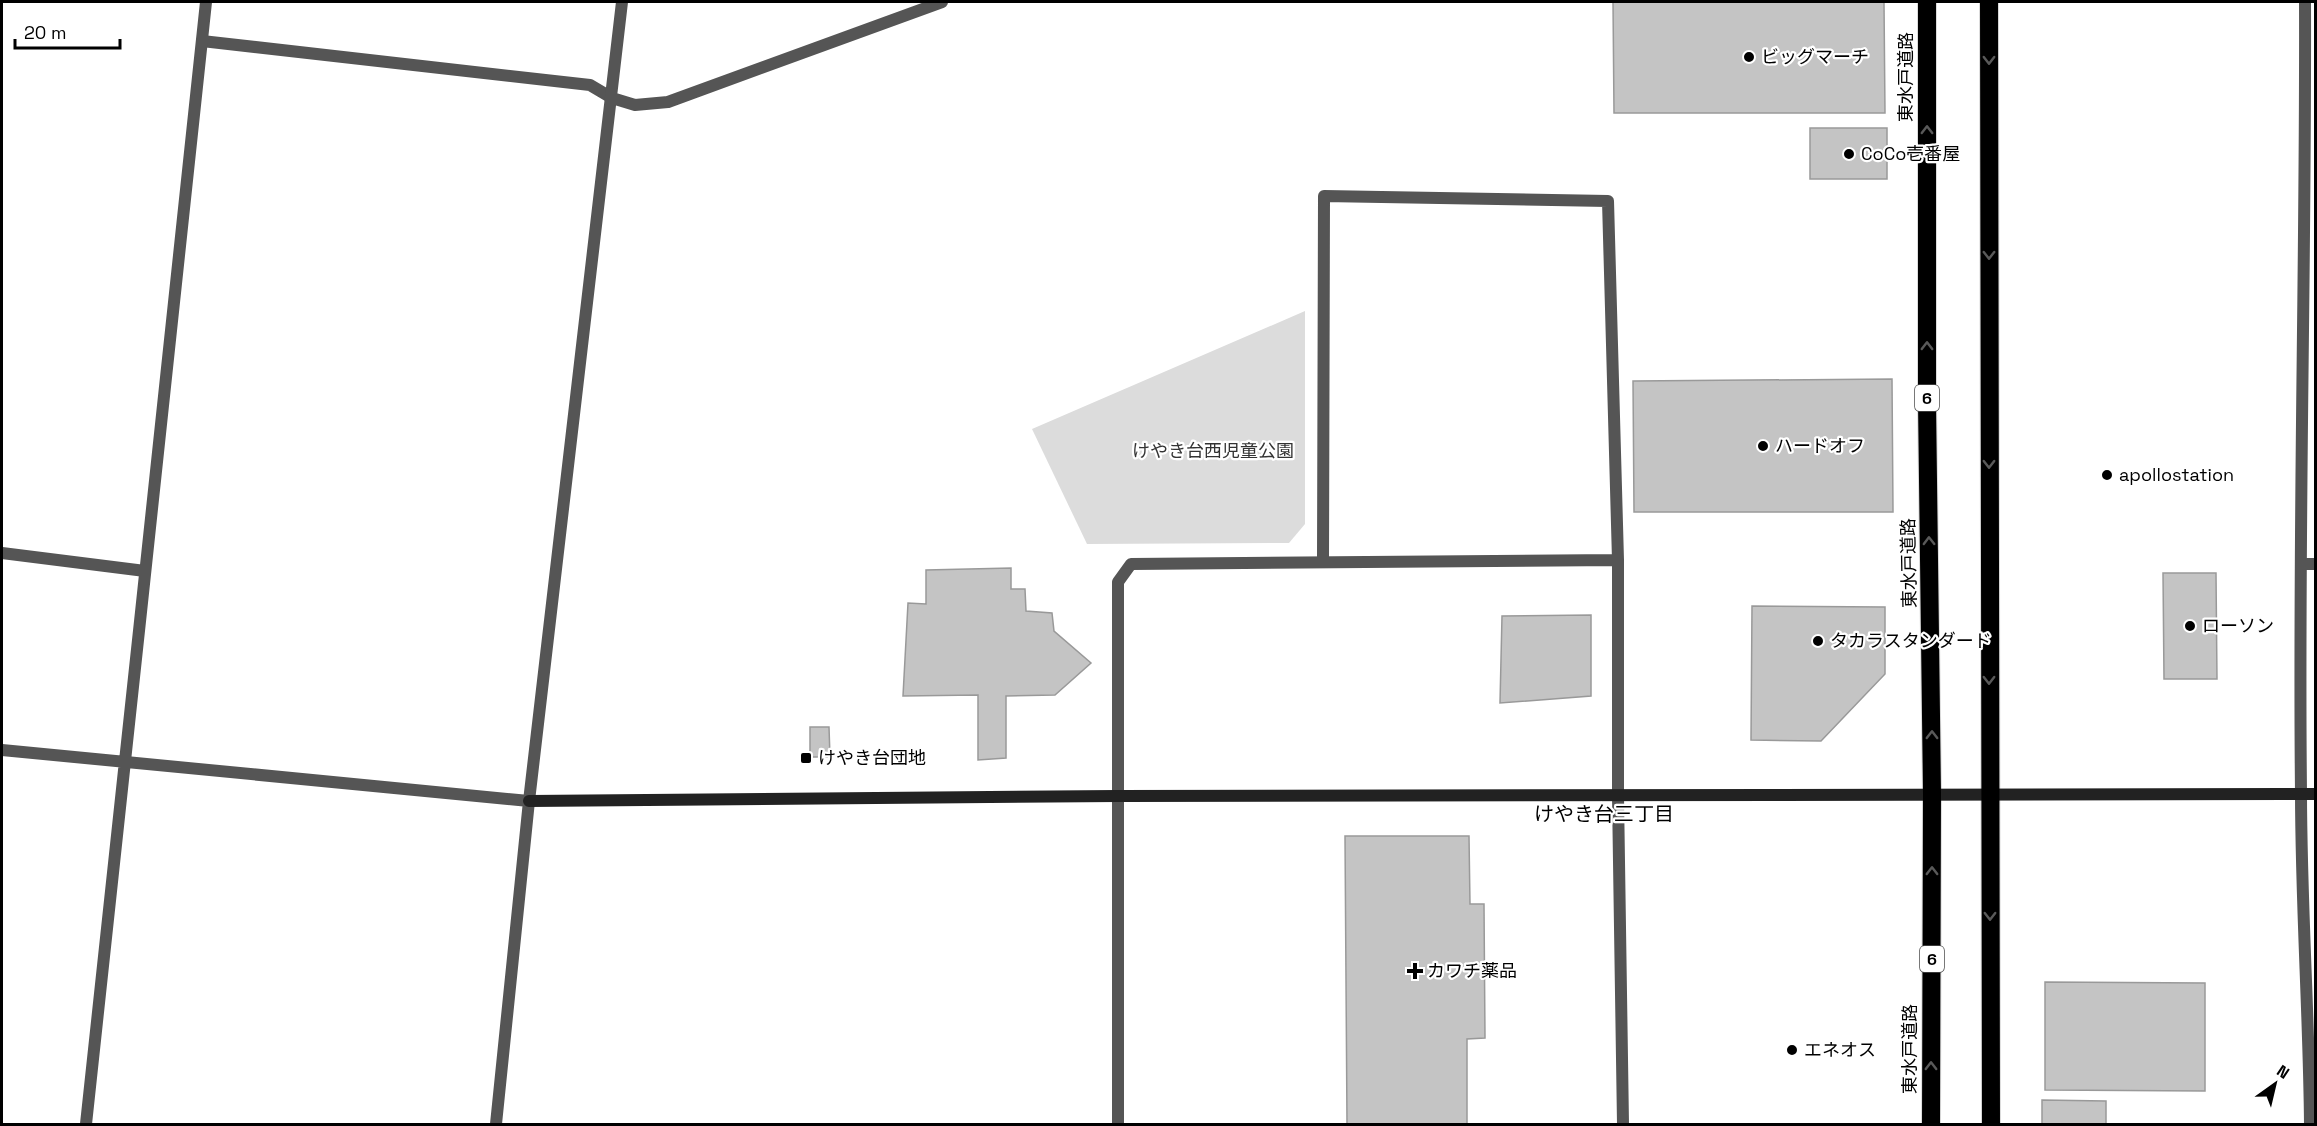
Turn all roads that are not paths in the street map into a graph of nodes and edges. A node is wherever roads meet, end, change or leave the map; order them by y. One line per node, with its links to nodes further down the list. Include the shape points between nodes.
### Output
1 (207, 2): 7 (street)
2 (622, 2): 8 (street)
3 (942, 2): 8 (street, via 668,102 635,105)
4 (1927, 2): 18 (highway, 東水戸道路 / 6, one-way to 4)
5 (1989, 2): 21 (highway, one-way to 21)
6 (2305, 2): 9 (street)
7 (202, 42): 8 (street, via 590,85); 15 (street)
8 (612, 98): 24 (street)
9 (2311, 134): 13 (street)
10 (2, 553): 15 (street)
11 (1618, 560): 12 (street); 12 (street, via 1608,201 1324,196); 23 (street)
12 (1323, 561): 22 (street, via 1131,564 1118,582)
13 (2302, 564): 14 (street); 19 (street)
14 (2316, 564)
15 (145, 571): 17 (street)
16 (2, 750): 17 (street)
17 (124, 763): 24 (street); 26 (street)
18 (1932, 794): 21 (street); 23 (street); 30 (highway, 東水戸道路 / 6, one-way to 18)
19 (2301, 794): 20 (street); 21 (street); 25 (street)
20 (2316, 794)
21 (1990, 795): 31 (highway, one-way to 31)
22 (1118, 796): 23 (street); 24 (street); 28 (street)
23 (1618, 796): 29 (street)
24 (529, 801): 27 (street)
25 (2312, 1028): 32 (street)
26 (86, 1125)
27 (496, 1125)
28 (1118, 1125)
29 (1623, 1125)
30 (1931, 1125)
31 (1991, 1125)
32 (2310, 1125)

